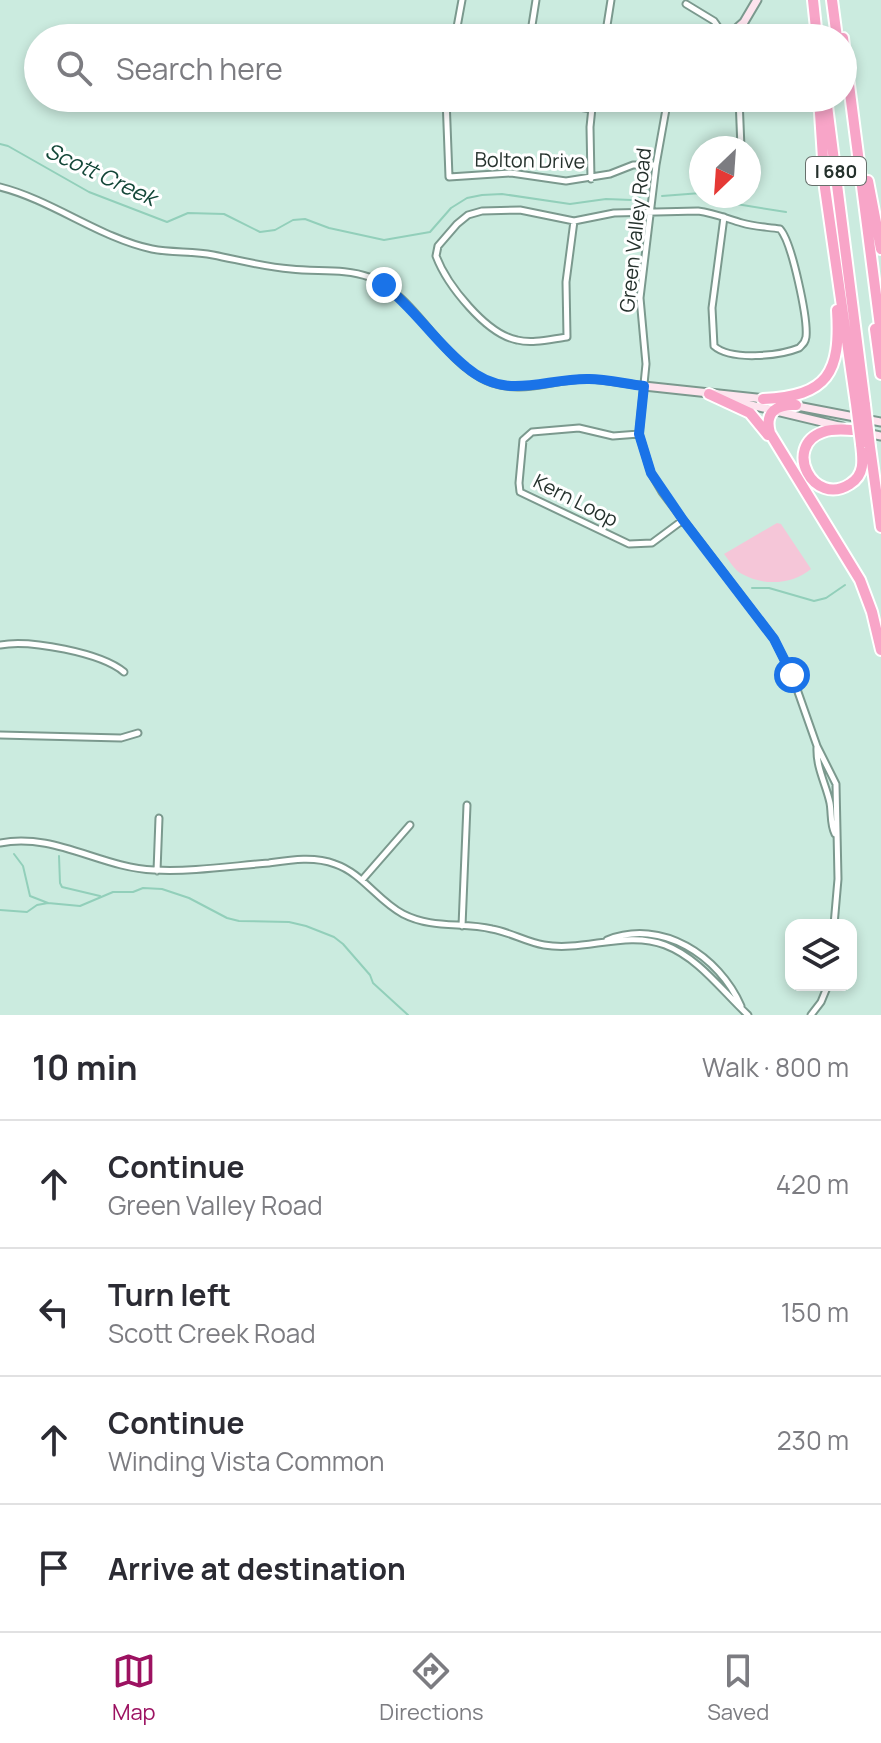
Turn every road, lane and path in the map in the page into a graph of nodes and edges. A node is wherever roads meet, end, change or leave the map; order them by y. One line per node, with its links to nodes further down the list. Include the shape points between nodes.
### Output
1 (462, 0): 8 (street)
2 (536, 0): 9 (street)
3 (611, 0): 10 (street)
4 (757, 0): 12 (street)
5 (813, 0): 13 (highway)
6 (835, 0): 14 (highway, I 680)
7 (686, 4): 11 (street)
8 (458, 24)
9 (532, 24)
10 (607, 24)
11 (716, 24)
12 (742, 24)
13 (816, 24)
14 (839, 24)
15 (447, 112): 26 (street, Bolton Drive, via 449,177 511,173 557,181)
16 (591, 112): 26 (street)
17 (665, 112): 25 (street, Green Valley Road)
18 (740, 112): 24 (street)
19 (820, 112): 31 (highway)
20 (828, 112): 40 (highway, I 680, via 854,303)
21 (849, 112): 35 (highway, I 680)
22 (850, 112): 33 (highway, I 680)
23 (852, 112): 32 (highway)
24 (741, 136)
25 (656, 165): 26 (street, Bolton Drive, via 633,165); 28 (street, Green Valley Road)
26 (591, 179)
27 (0, 187): 36 (street, via 151,248 367,276 402,299 474,374 504,386 588,379)
28 (651, 213): 29 (street, via 698,211); 30 (street); 36 (street, Green Valley Road, via 640,298)
29 (724, 217): 29 (street, via 780,229 785,235 806,336 799,348 772,356 723,352 714,346 712,308)
30 (574, 221): 30 (street, via 566,282 567,337 518,341 494,330 450,282 436,256 457,224 482,211 520,210)
31 (832, 240): 38 (highway, via 839,339 833,364 806,392); 40 (highway)
32 (881, 249)
33 (880, 328): 34 (highway, I 680)
34 (881, 334)
35 (881, 374)
36 (644, 386): 37 (street); 44 (street, Green Valley Road)
37 (709, 394): 38 (street); 41 (street); 46 (highway, via 753,415)
38 (763, 399): 39 (street)
39 (796, 405): 41 (highway); 42 (street)
40 (861, 405): 47 (highway, bridge)
41 (773, 411): 43 (street); 46 (highway, via 768,427)
42 (881, 422)
43 (855, 430): 45 (street); 47 (highway, via 828,430 812,438 804,451 805,471 824,488 849,485 862,469)
44 (639, 434): 48 (street, Green Valley Road, via 651,473); 48 (street, Kern Loop, via 613,436 579,428 532,432 523,440 520,492 629,544 652,543)
45 (881, 436)
46 (776, 446): 51 (highway, via 860,580)
47 (866, 446): 49 (highway)
48 (683, 520): 55 (street, Green Valley Road, via 774,639)
49 (881, 527)
50 (0, 645): 52 (street, via 42,645 106,661)
51 (881, 650)
52 (124, 672)
53 (138, 733): 54 (street, via 121,738)
54 (0, 735)
55 (817, 746): 56 (street); 57 (street)
56 (830, 772): 57 (street); 58 (street)
57 (821, 777): 59 (street)
58 (837, 795): 59 (street); 63 (street)
59 (828, 797): 63 (street)
60 (467, 805): 68 (street)
61 (159, 818): 65 (street)
62 (410, 825): 66 (street)
63 (836, 835): 67 (street)
64 (0, 843): 65 (street, via 50,844)
65 (157, 871): 66 (street, via 316,860 336,864)
66 (362, 880): 68 (street, via 401,913 426,923)
67 (835, 919)
68 (462, 926): 69 (street, via 553,946)
69 (603, 942): 71 (street, via 665,945 703,970); 71 (street, via 637,934 690,947 712,963)
70 (826, 991): 72 (street)
71 (746, 1013)
72 (811, 1015)

